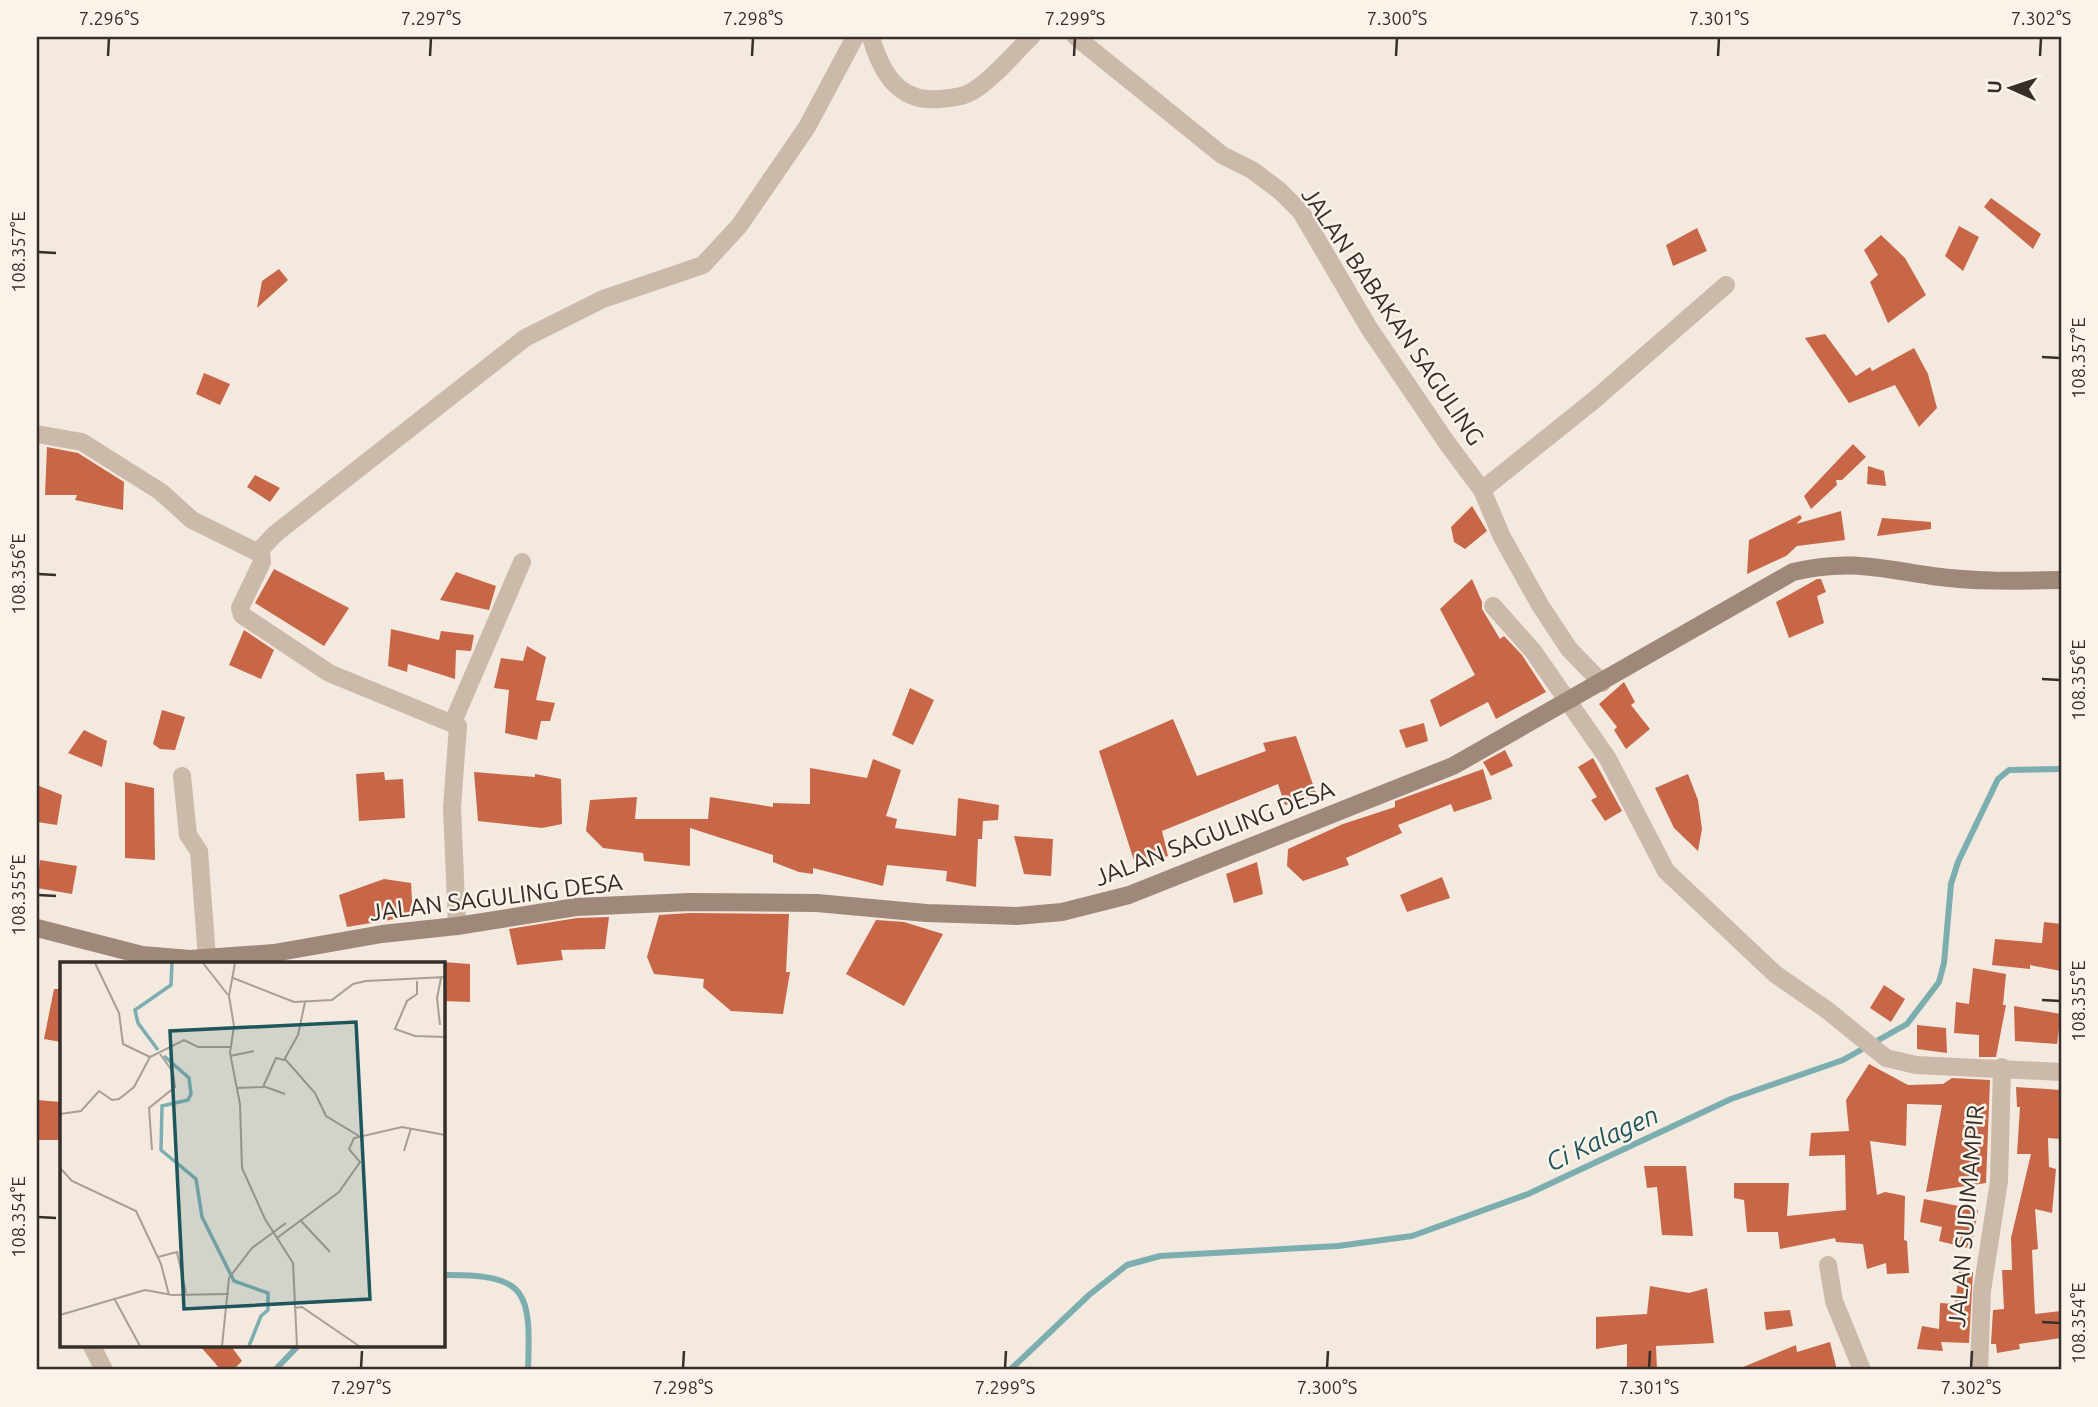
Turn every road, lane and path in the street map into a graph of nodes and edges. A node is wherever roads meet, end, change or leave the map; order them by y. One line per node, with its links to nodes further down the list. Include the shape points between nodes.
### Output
1 (855, 37): 8 (street, via 807,127 739,226 703,265 603,299 524,338)
2 (871, 37): 3 (street, via 878,62 892,83 905,94 931,100 957,98 976,89)
3 (1031, 37)
4 (1076, 37): 7 (street, JALAN BABAKAN SAGULING, via 1222,155 1280,191 1301,212 1369,328)
5 (1726, 285): 7 (street)
6 (37, 434): 8 (street, via 82,442 161,492 192,520)
7 (1482, 490): 12 (street, JALAN BABAKAN SAGULING, via 1540,605 1569,649)
8 (258, 552): 14 (street, via 263,559 240,608 242,615 328,673)
9 (522, 562): 14 (street)
10 (2061, 580): 12 (street, JALAN SAGULING DESA, via 1993,582 1874,565 1829,564 1793,572)
11 (1493, 606): 13 (street)
12 (1602, 682): 13 (street, JALAN SAGULING DESA)
13 (1567, 699): 16 (street, JALAN SAGULING DESA, via 1453,766 1129,895 1062,912 965,915 817,903 690,902 576,907); 20 (street, via 1608,759 1666,872 1775,974 1885,1058 1916,1065)
14 (453, 722): 16 (street, via 458,730 452,808)
15 (182, 776): 18 (street, via 188,835 199,850)
16 (457, 926): 18 (street, JALAN SAGULING DESA, via 274,953)
17 (37, 928): 19 (street, JALAN SAGULING DESA)
18 (207, 958): 19 (street, JALAN SAGULING DESA)
19 (141, 960)
20 (2002, 1067): 21 (street); 26 (street, JALAN SUDIMAMPIR, via 1999,1181 1982,1291)
21 (2061, 1072)
22 (1828, 1265): 25 (street, via 1835,1301)
23 (93, 1348): 24 (street)
24 (104, 1370)
25 (1862, 1370)
26 (1979, 1370)

